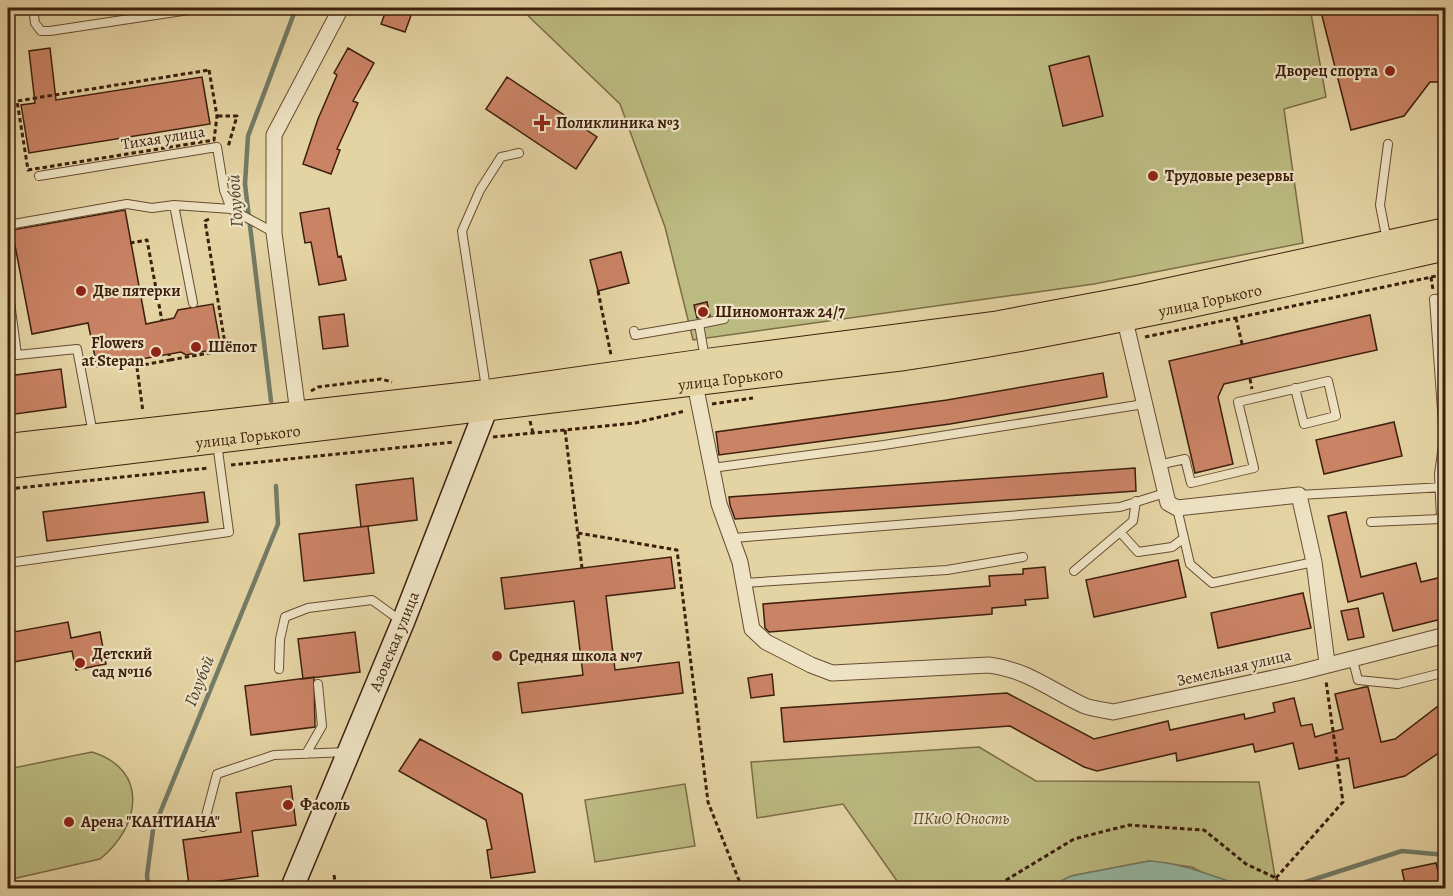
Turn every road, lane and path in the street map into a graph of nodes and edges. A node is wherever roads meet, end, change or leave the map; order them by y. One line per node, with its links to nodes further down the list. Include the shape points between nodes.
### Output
1 (33, 8): 2 (lane, via 35,23 41,31 50,32)
2 (202, 8)
3 (341, 8): 12 (street, via 274,135)
4 (217, 116): 4 (path, via 214,140 28,170 17,101 209,70); 7 (path, via 237,116)
5 (1388, 144): 14 (lane, via 1380,205)
6 (519, 153): 38 (lane, via 501,158 480,190 462,231)
7 (229, 157)
8 (39, 177): 10 (lane, Тихая улица, via 217,147)
9 (174, 205): 10 (lane); 11 (lane, via 152,208 127,204); 21 (lane)
10 (231, 209): 12 (lane); 31 (path, via 205,221 226,350)
11 (8, 225)
12 (270, 230): 41 (street)
13 (1446, 230): 14 (main road, улица Горького)
14 (1388, 242): 24 (main road, улица Горького)
15 (130, 243): 25 (path, via 147,240)
16 (1446, 248): 24 (main road, улица Горького)
17 (1446, 274): 22 (path)
18 (8, 287): 43 (lane, via 17,356 77,349)
19 (598, 291): 33 (path)
20 (1446, 298): 44 (lane, via 1434,299)
21 (193, 303)
22 (1236, 318): 24 (path); 28 (path)
23 (723, 319): 26 (lane)
24 (1125, 320): 32 (main road, улица Горького, via 994,324); 36 (main road, улица Горького); 39 (street)
25 (162, 321)
26 (699, 324): 27 (lane); 32 (lane)
27 (634, 331)
28 (1242, 344)
29 (169, 354): 31 (path)
30 (136, 360): 34 (path)
31 (170, 360): 34 (path)
32 (706, 361): 38 (main road, улица Горького)
33 (612, 363)
34 (136, 366): 40 (path)
35 (1296, 388): 35 (lane, via 1328,381 1336,416 1304,424); 48 (lane, via 1238,402 1254,468 1191,483 1185,459)
36 (697, 395): 37 (path); 38 (main road, улица Горького); 42 (path, via 635,423); 51 (street, Земельная улица)
37 (758, 397)
38 (486, 400): 41 (main road, улица Горького); 45 (main road, Азовская улица); 46 (main road, улица Горького)
39 (1144, 404): 48 (street); 51 (lane)
40 (143, 413)
41 (298, 413): 43 (main road, улица Горького)
42 (566, 430): 45 (path); 60 (path)
43 (93, 436): 47 (main road, улица Горького)
44 (1445, 438): 52 (lane, via 1439,474)
45 (474, 440): 50 (path); 69 (main road, Азовская улица)
46 (217, 441): 49 (main road, улица Горького); 50 (lane)
47 (8, 446)
48 (1158, 465): 54 (street)
49 (8, 466)
50 (220, 467): 53 (path); 65 (lane, via 229,532)
51 (712, 468): 61 (street, Земельная улица, via 719,504)
52 (1443, 487): 55 (lane); 58 (lane, via 1442,519)
53 (8, 489)
54 (1165, 493): 56 (lane); 57 (street, via 1168,503)
55 (1299, 495): 57 (street); 64 (street)
56 (1137, 501): 59 (lane, via 1134,520); 61 (lane, via 1120,507)
57 (1177, 508): 62 (lane)
58 (1371, 522)
59 (1120, 532): 62 (lane, via 1138,552 1172,547); 67 (lane)
60 (578, 533): 66 (path); 83 (path, via 677,550 708,802)
61 (734, 538): 68 (street, Земельная улица)
62 (1184, 538): 64 (lane, via 1190,564 1212,583)
63 (1023, 557): 68 (lane, via 947,570)
64 (1314, 562): 72 (street)
65 (8, 563)
66 (582, 568)
67 (1074, 572)
68 (744, 583): 72 (street, Земельная улица, via 752,629 766,642 824,671 989,665 1026,674 1087,706 1113,712 1297,673)
69 (403, 622): 73 (lane, via 372,600 308,608 285,617); 76 (main road, Азовская улица)
70 (1446, 635): 71 (street, Земельная улица)
71 (1352, 657): 72 (street, Земельная улица); 74 (lane, via 1358,680 1398,684)
72 (1327, 663): 80 (path, via 1326,688 1343,802)
73 (279, 669)
74 (1446, 672)
75 (318, 684): 77 (lane, via 322,726)
76 (348, 752): 77 (lane); 81 (main road, Азовская улица)
77 (306, 754): 78 (lane, via 274,755 217,774)
78 (203, 826)
79 (334, 875): 82 (path)
80 (1276, 878): 84 (path, via 1246,864 1204,830 1129,825 1074,839); 85 (path)
81 (291, 888)
82 (336, 888)
83 (742, 888)
84 (993, 888)
85 (1281, 888)

